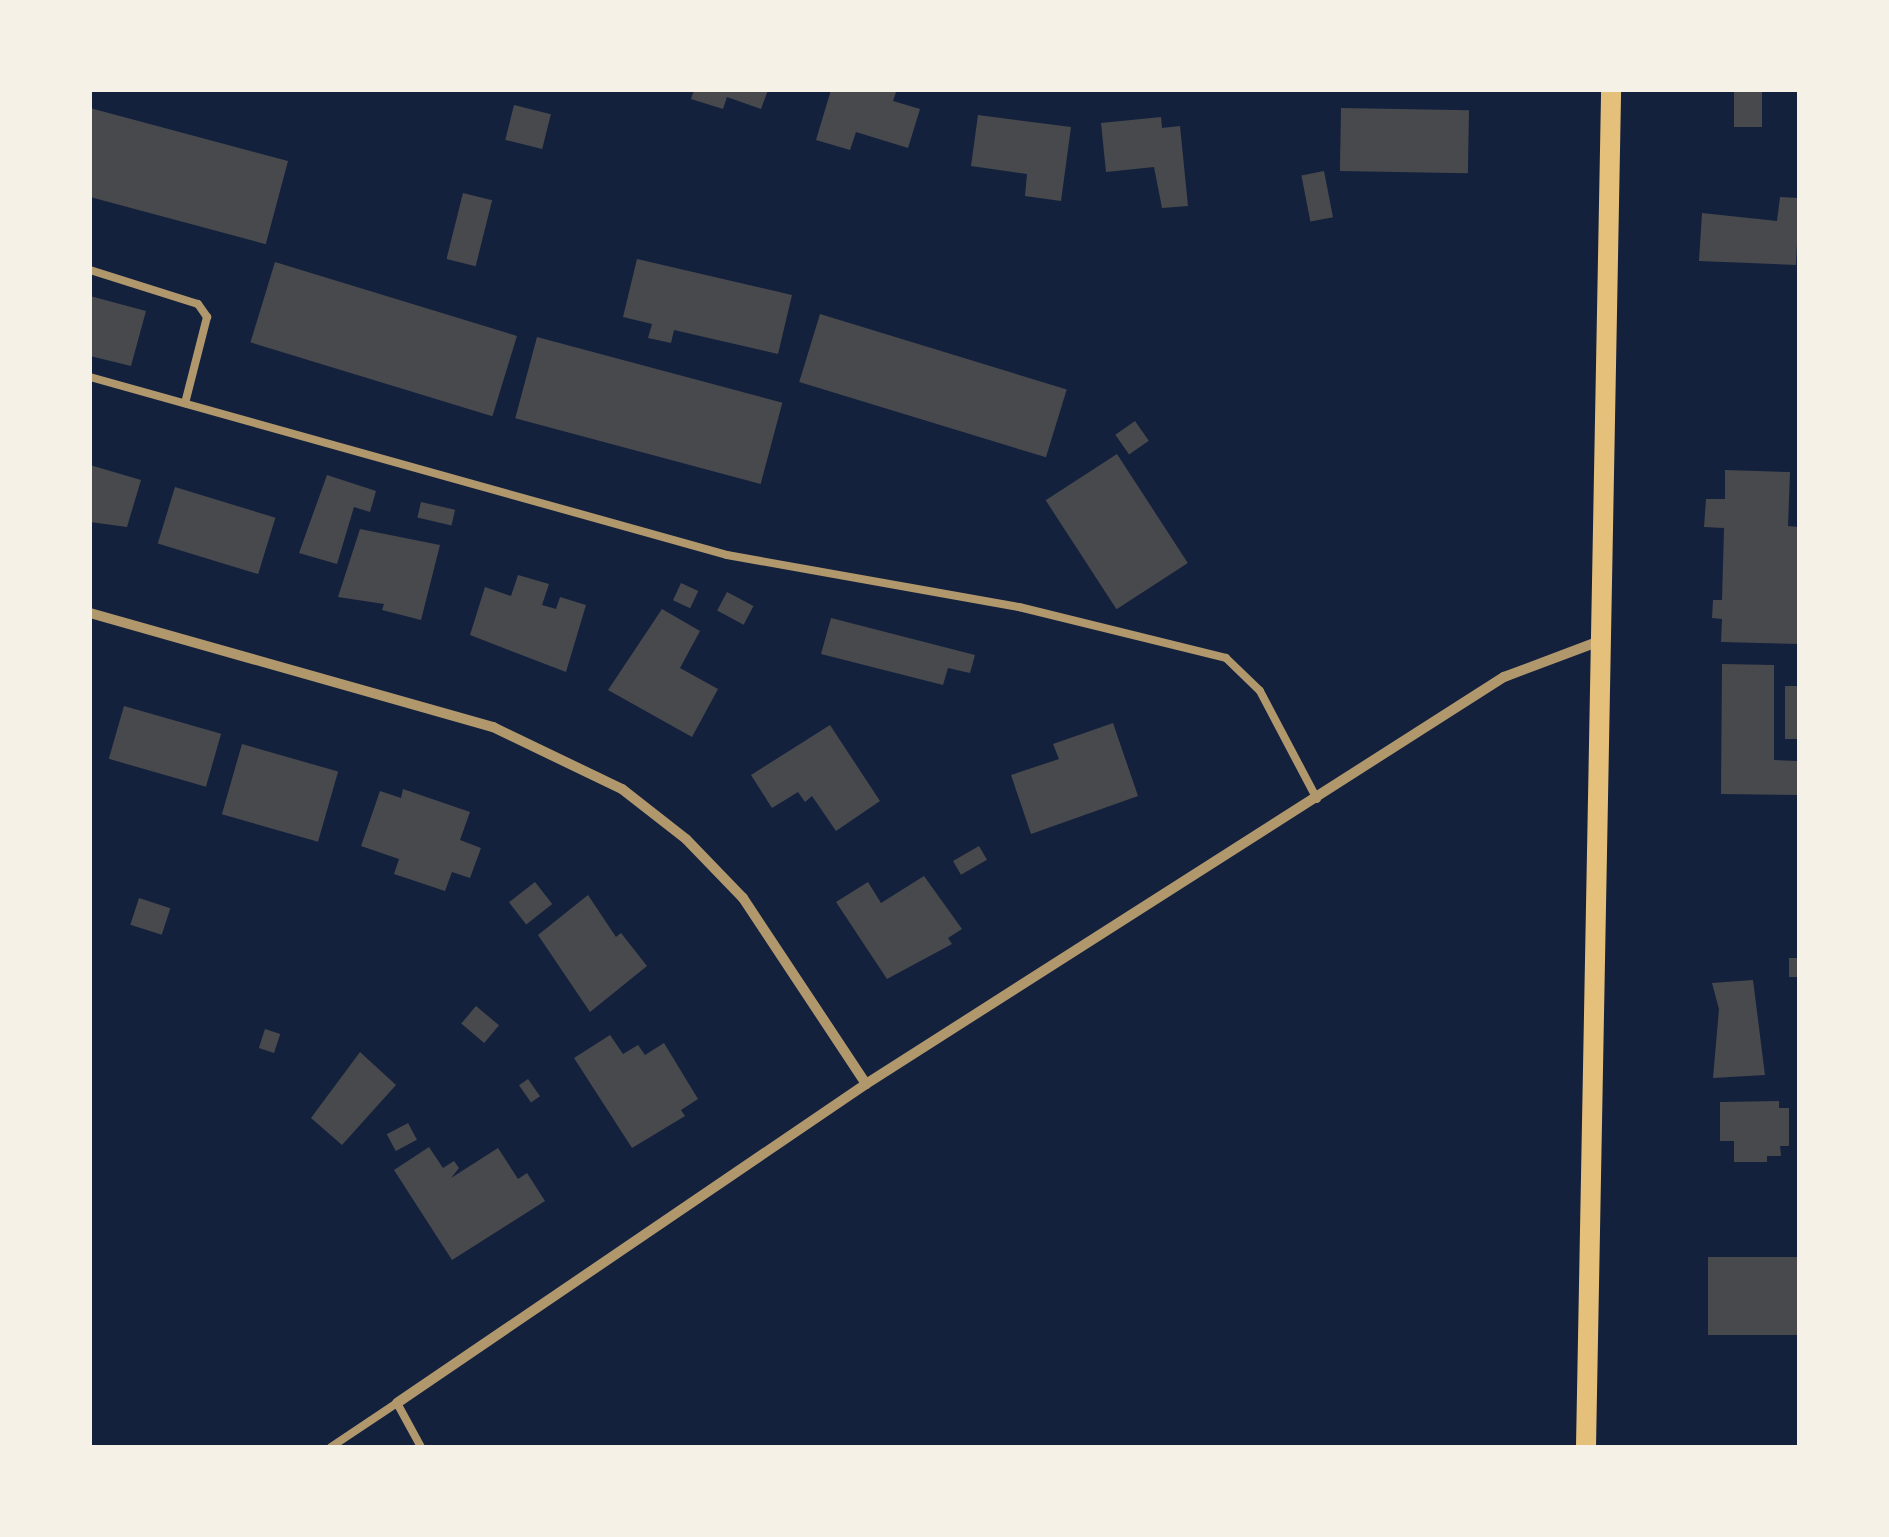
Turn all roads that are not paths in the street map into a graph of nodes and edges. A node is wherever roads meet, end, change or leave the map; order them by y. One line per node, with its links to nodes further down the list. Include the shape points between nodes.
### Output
1 (1611, 90): 6 (main road)
2 (90, 270): 4 (lane, via 198,304 207,317)
3 (90, 377): 4 (lane)
4 (185, 403): 7 (lane, via 727,555 1019,608 1226,658 1260,691)
5 (90, 613): 8 (street, via 493,727 622,788 686,839 742,898)
6 (1600, 640): 7 (street, via 1504,677); 12 (main road)
7 (1317, 798): 8 (street)
8 (866, 1084): 9 (street)
9 (397, 1403): 10 (lane); 11 (lane)
10 (331, 1447)
11 (420, 1447)
12 (1586, 1447)

